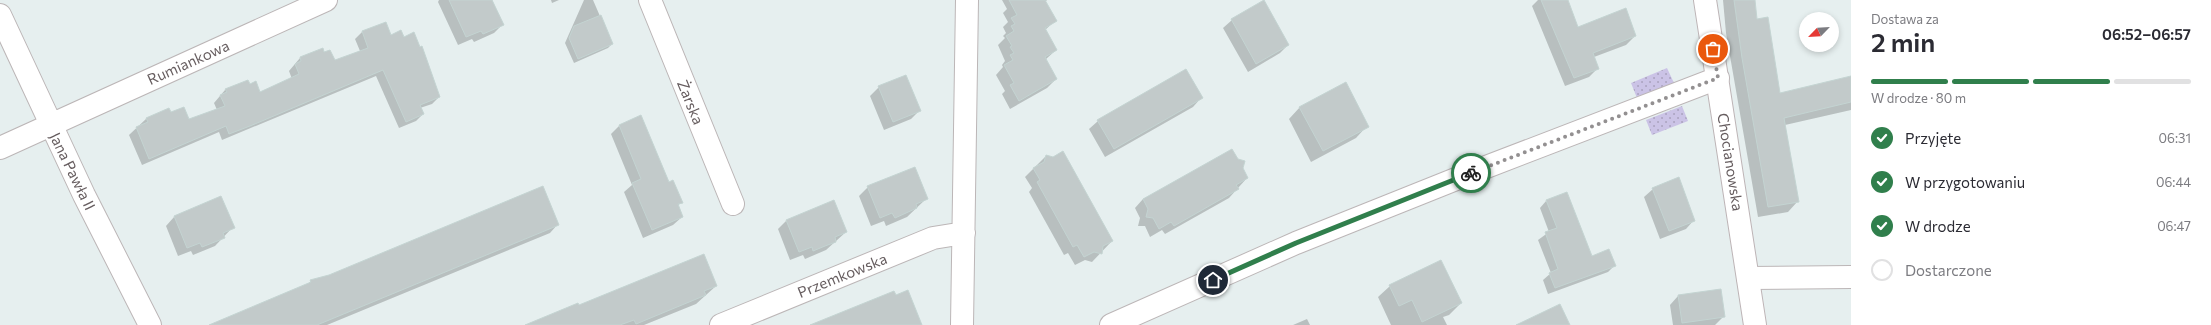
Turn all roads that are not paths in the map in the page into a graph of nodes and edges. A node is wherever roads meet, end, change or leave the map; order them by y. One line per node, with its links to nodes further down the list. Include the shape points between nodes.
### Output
1 (326, 0): 7 (street, Rumiankowa)
2 (650, 0): 9 (street, Żarska)
3 (967, 0): 10 (street)
4 (1705, 0): 6 (street, Chocianowska)
5 (0, 15): 7 (street, Jana Pawła II)
6 (1718, 78): 12 (street, Chocianowska); 16 (street, via 1296,243)
7 (50, 124): 8 (street, Rumiankowa); 13 (street, Jana Pawła II)
8 (0, 148)
9 (733, 204)
10 (964, 233): 14 (street, Przemkowska, via 933,238); 15 (street)
11 (1851, 277): 12 (street)
12 (1748, 278): 17 (street, Chocianowska)
13 (150, 325)
14 (721, 325)
15 (962, 325)
16 (1111, 325)
17 (1755, 325)

